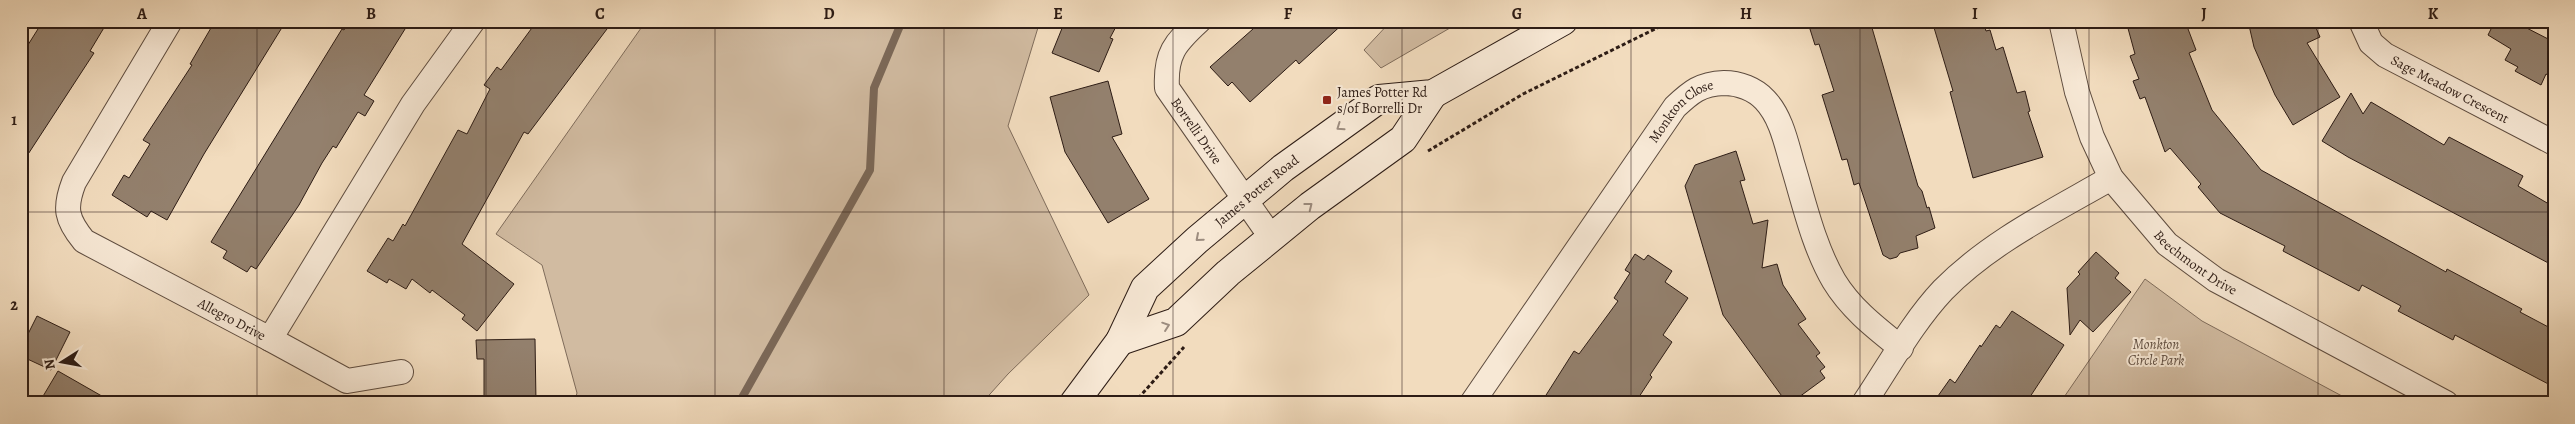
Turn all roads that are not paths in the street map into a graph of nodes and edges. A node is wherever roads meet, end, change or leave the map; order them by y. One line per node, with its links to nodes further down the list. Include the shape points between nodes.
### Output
1 (170, 21): 12 (street, Allegro Drive, via 74,182 67,204 72,227 84,241)
2 (473, 21): 12 (street, Allegro Drive, via 414,104)
3 (1199, 21): 10 (street, Borrelli Drive, via 1173,47 1166,69 1168,88)
4 (1563, 21): 7 (main road, James Potter Road)
5 (2061, 21): 9 (street, Beechmont Drive, via 2077,92 2092,137)
6 (2361, 21): 8 (street, Sage Meadow Crescent, via 2371,43 2385,55)
7 (1432, 94): 10 (main road, James Potter Road, one-way to 10, via 1379,99); 11 (main road, James Potter Road, one-way to 7, via 1403,139)
8 (2554, 143)
9 (2111, 178): 14 (street, via 1965,270 1920,319); 19 (street, Beechmont Drive, via 2167,244 2216,280)
10 (1244, 200): 11 (street, Borrelli Drive); 13 (main road, James Potter Road, one-way to 13, via 1146,288)
11 (1271, 237): 13 (main road, James Potter Road, one-way to 11, via 1176,322)
12 (270, 339): 15 (street, via 346,381)
13 (1120, 341): 16 (main road, James Potter Road)
14 (1901, 348): 17 (street, Monkton Close, via 1870,324 1834,281 1815,238 1782,128 1766,101 1752,90 1732,83 1713,84 1692,90 1675,107); 18 (street)
15 (401, 372)
16 (1074, 403)
17 (1472, 403)
18 (1864, 403)
19 (2446, 403)

